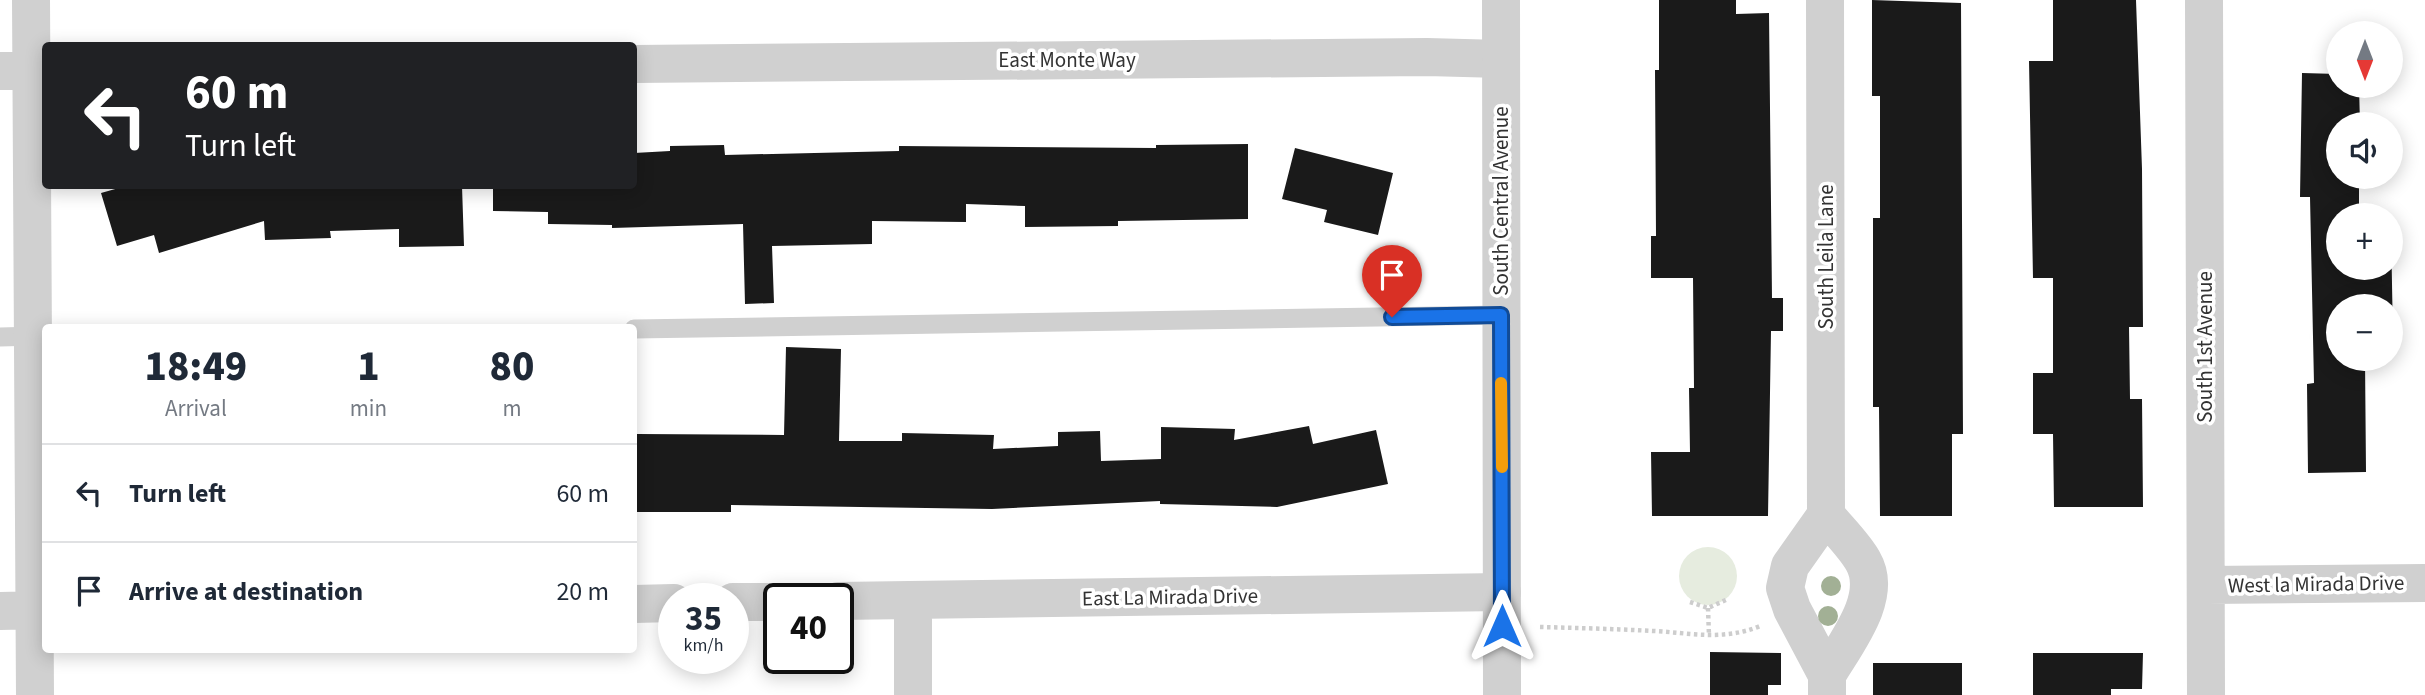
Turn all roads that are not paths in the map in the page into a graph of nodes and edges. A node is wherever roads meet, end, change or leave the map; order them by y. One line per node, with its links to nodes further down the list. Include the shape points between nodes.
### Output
1 (31, 0): 7 (street)
2 (1500, 0): 5 (street, South Central Avenue)
3 (1825, 0): 11 (street, South Leila Lane)
4 (2204, 0): 13 (street, South 1st Avenue)
5 (1501, 59): 6 (street, East Monte Way); 8 (street, South Central Avenue)
6 (637, 64)
7 (26, 71): 10 (street)
8 (1501, 315): 9 (lane); 18 (street, South Central Avenue)
9 (637, 329)
10 (26, 336): 19 (street)
11 (1826, 515): 20 (street, via 1790,566 1785,588); 20 (street, via 1864,562 1870,583 1866,604)
12 (2425, 583): 13 (street, West la Mirada Drive)
13 (2207, 585): 24 (street, South 1st Avenue)
14 (913, 600): 15 (street, East La Mirada Drive); 18 (street, East La Mirada Drive); 22 (street)
15 (854, 601)
16 (658, 603): 17 (street)
17 (637, 604)
18 (1502, 609): 23 (street, South Central Avenue)
19 (27, 611): 21 (street)
20 (1827, 685)
21 (35, 695)
22 (913, 695)
23 (1502, 695)
24 (2206, 695)

